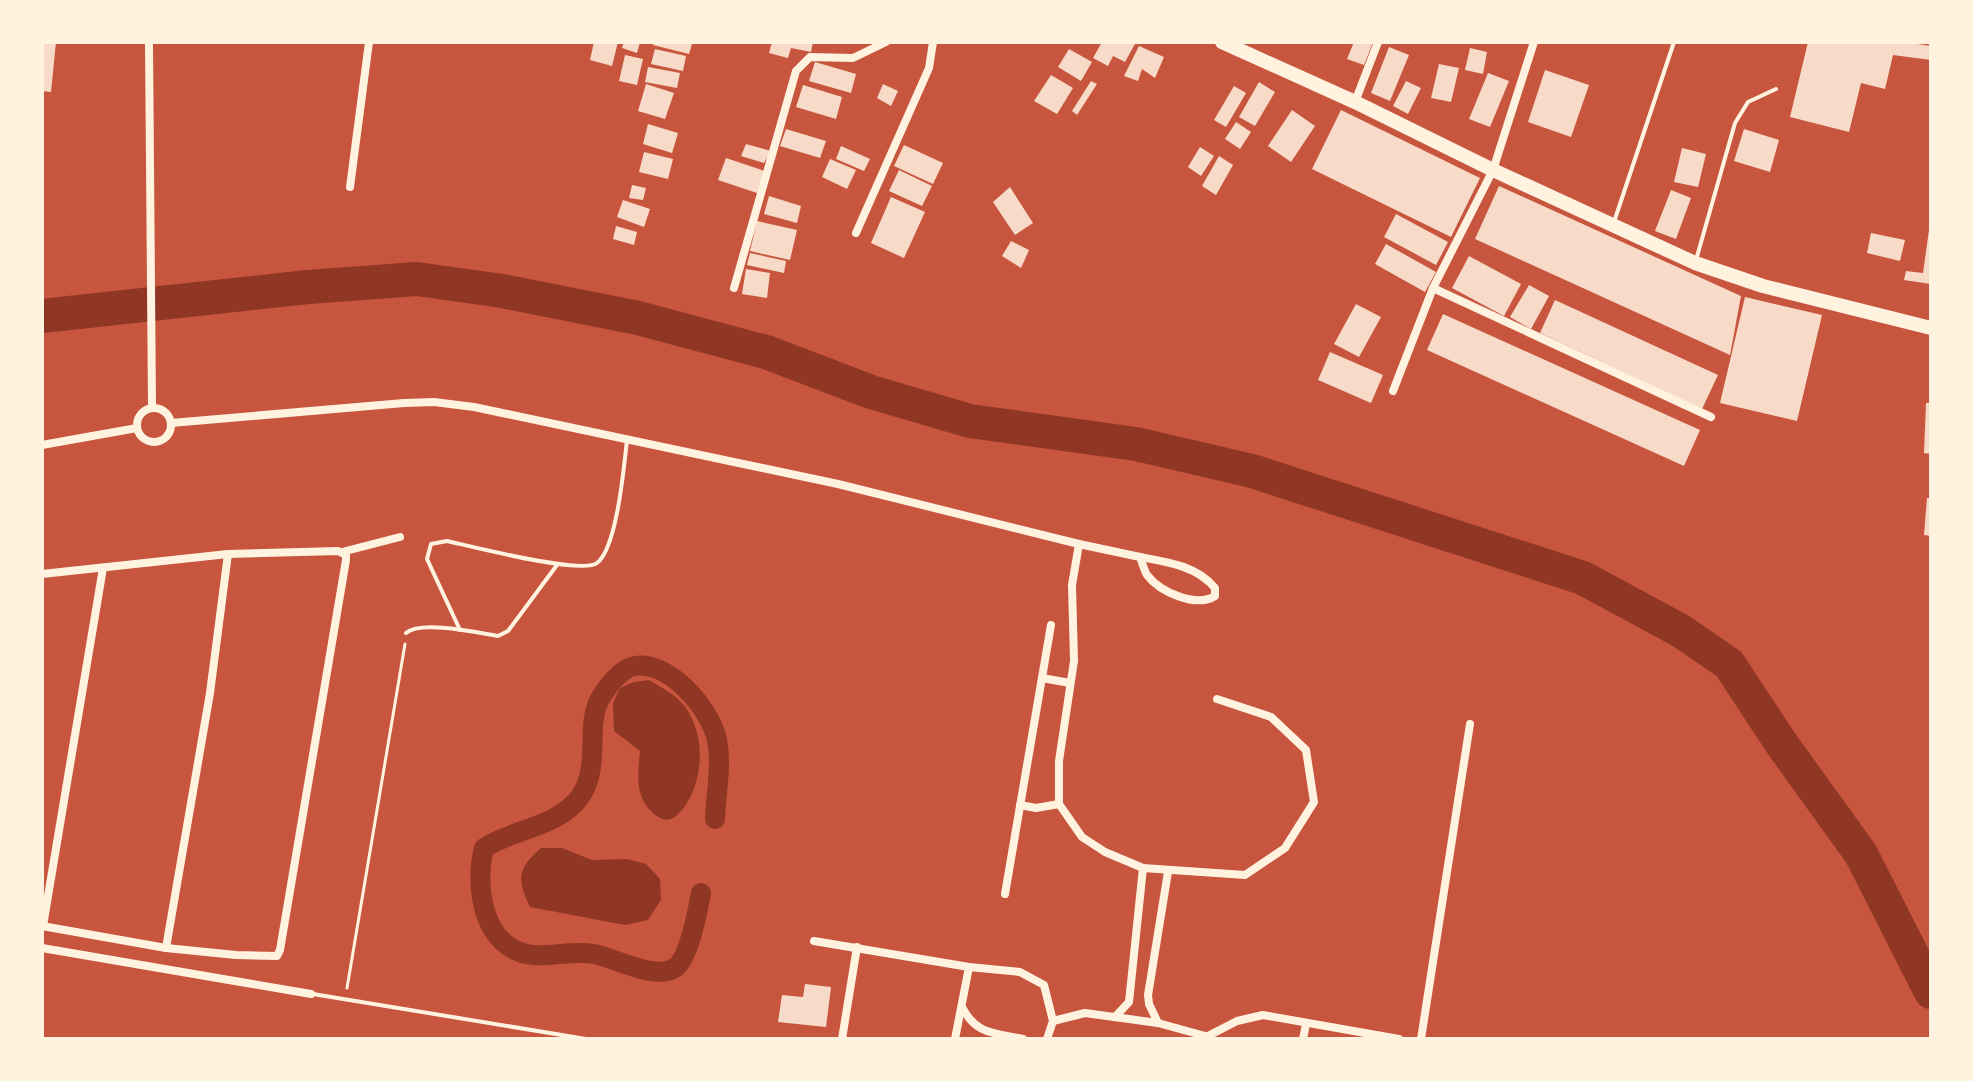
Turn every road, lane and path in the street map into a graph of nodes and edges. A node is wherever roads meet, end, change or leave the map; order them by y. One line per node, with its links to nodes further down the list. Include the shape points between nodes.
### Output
1 (149, 42): 20 (street)
2 (369, 42): 12 (street)
3 (886, 42): 16 (street, via 853,58 810,57 796,71)
4 (933, 42): 14 (street, via 929,68)
5 (1223, 42): 10 (main road)
6 (1378, 42): 10 (street)
7 (1534, 42): 11 (street)
8 (1674, 42): 13 (lane)
9 (1776, 89): 15 (lane, via 1748,102 1735,123)
10 (1355, 102): 11 (main road)
11 (1493, 170): 13 (main road); 17 (street)
12 (350, 187)
13 (1614, 224): 15 (main road)
14 (856, 233)
15 (1695, 263): 18 (main road, via 1763,286)
16 (734, 288)
17 (1433, 288): 19 (street); 21 (street)
18 (1931, 328)
19 (1393, 391)
20 (152, 407): 22 (street, via 163,410); 23 (street, via 140,415)
21 (1711, 417)
22 (171, 423): 23 (street, via 168,434 157,441 144,439); 24 (street, via 434,402)
23 (137, 428): 25 (street)
24 (628, 438): 27 (street); 31 (lane, via 610,543 603,556 590,567)
25 (42, 445)
26 (400, 537): 28 (street)
27 (1079, 544): 30 (street); 38 (street, via 1072,585)
28 (342, 552): 29 (street); 52 (street, via 346,560 280,950 270,957)
29 (228, 554): 32 (street); 52 (street)
30 (1140, 557): 30 (street, via 1192,569 1205,576 1215,596 1191,601 1162,587 1147,575)
31 (557, 565): 35 (lane, via 508,631 498,636); 35 (lane, via 447,541 431,544 427,559)
32 (103, 568): 33 (street); 44 (street)
33 (42, 574)
34 (1051, 625): 37 (street)
35 (460, 630): 36 (lane, via 417,628)
36 (406, 633): 55 (path)
37 (1042, 678): 38 (street); 42 (street)
38 (1070, 683): 41 (street)
39 (1217, 699): 46 (street, via 1271,717 1306,750 1314,802 1285,848 1245,875)
40 (1470, 724): 69 (street)
41 (1059, 804): 42 (street); 45 (street, via 1082,837)
42 (1020, 805): 47 (street)
43 (42, 860): 44 (street)
44 (54, 862): 48 (street)
45 (1143, 868): 46 (street); 57 (street, via 1129,1002)
46 (1168, 872): 59 (street, via 1148,995)
47 (1005, 894)
48 (42, 926): 52 (street)
49 (814, 941): 50 (street)
50 (857, 947): 53 (street); 63 (street)
51 (42, 948): 54 (street)
52 (166, 948)
53 (969, 967): 56 (street); 58 (street, via 1020,972 1044,985)
54 (311, 994): 55 (lane)
55 (345, 999): 62 (lane)
56 (962, 1007): 64 (street); 65 (street, via 969,1022 981,1030)
57 (1115, 1017): 58 (street, via 1085,1013); 59 (street)
58 (1053, 1021): 66 (street)
59 (1158, 1023): 61 (street)
60 (1306, 1024): 61 (street, via 1263,1015 1237,1021); 67 (street); 68 (street)
61 (1209, 1037)
62 (586, 1039)
63 (842, 1039)
64 (955, 1039)
65 (1023, 1039)
66 (1047, 1039)
67 (1303, 1039)
68 (1399, 1039)
69 (1421, 1039)

